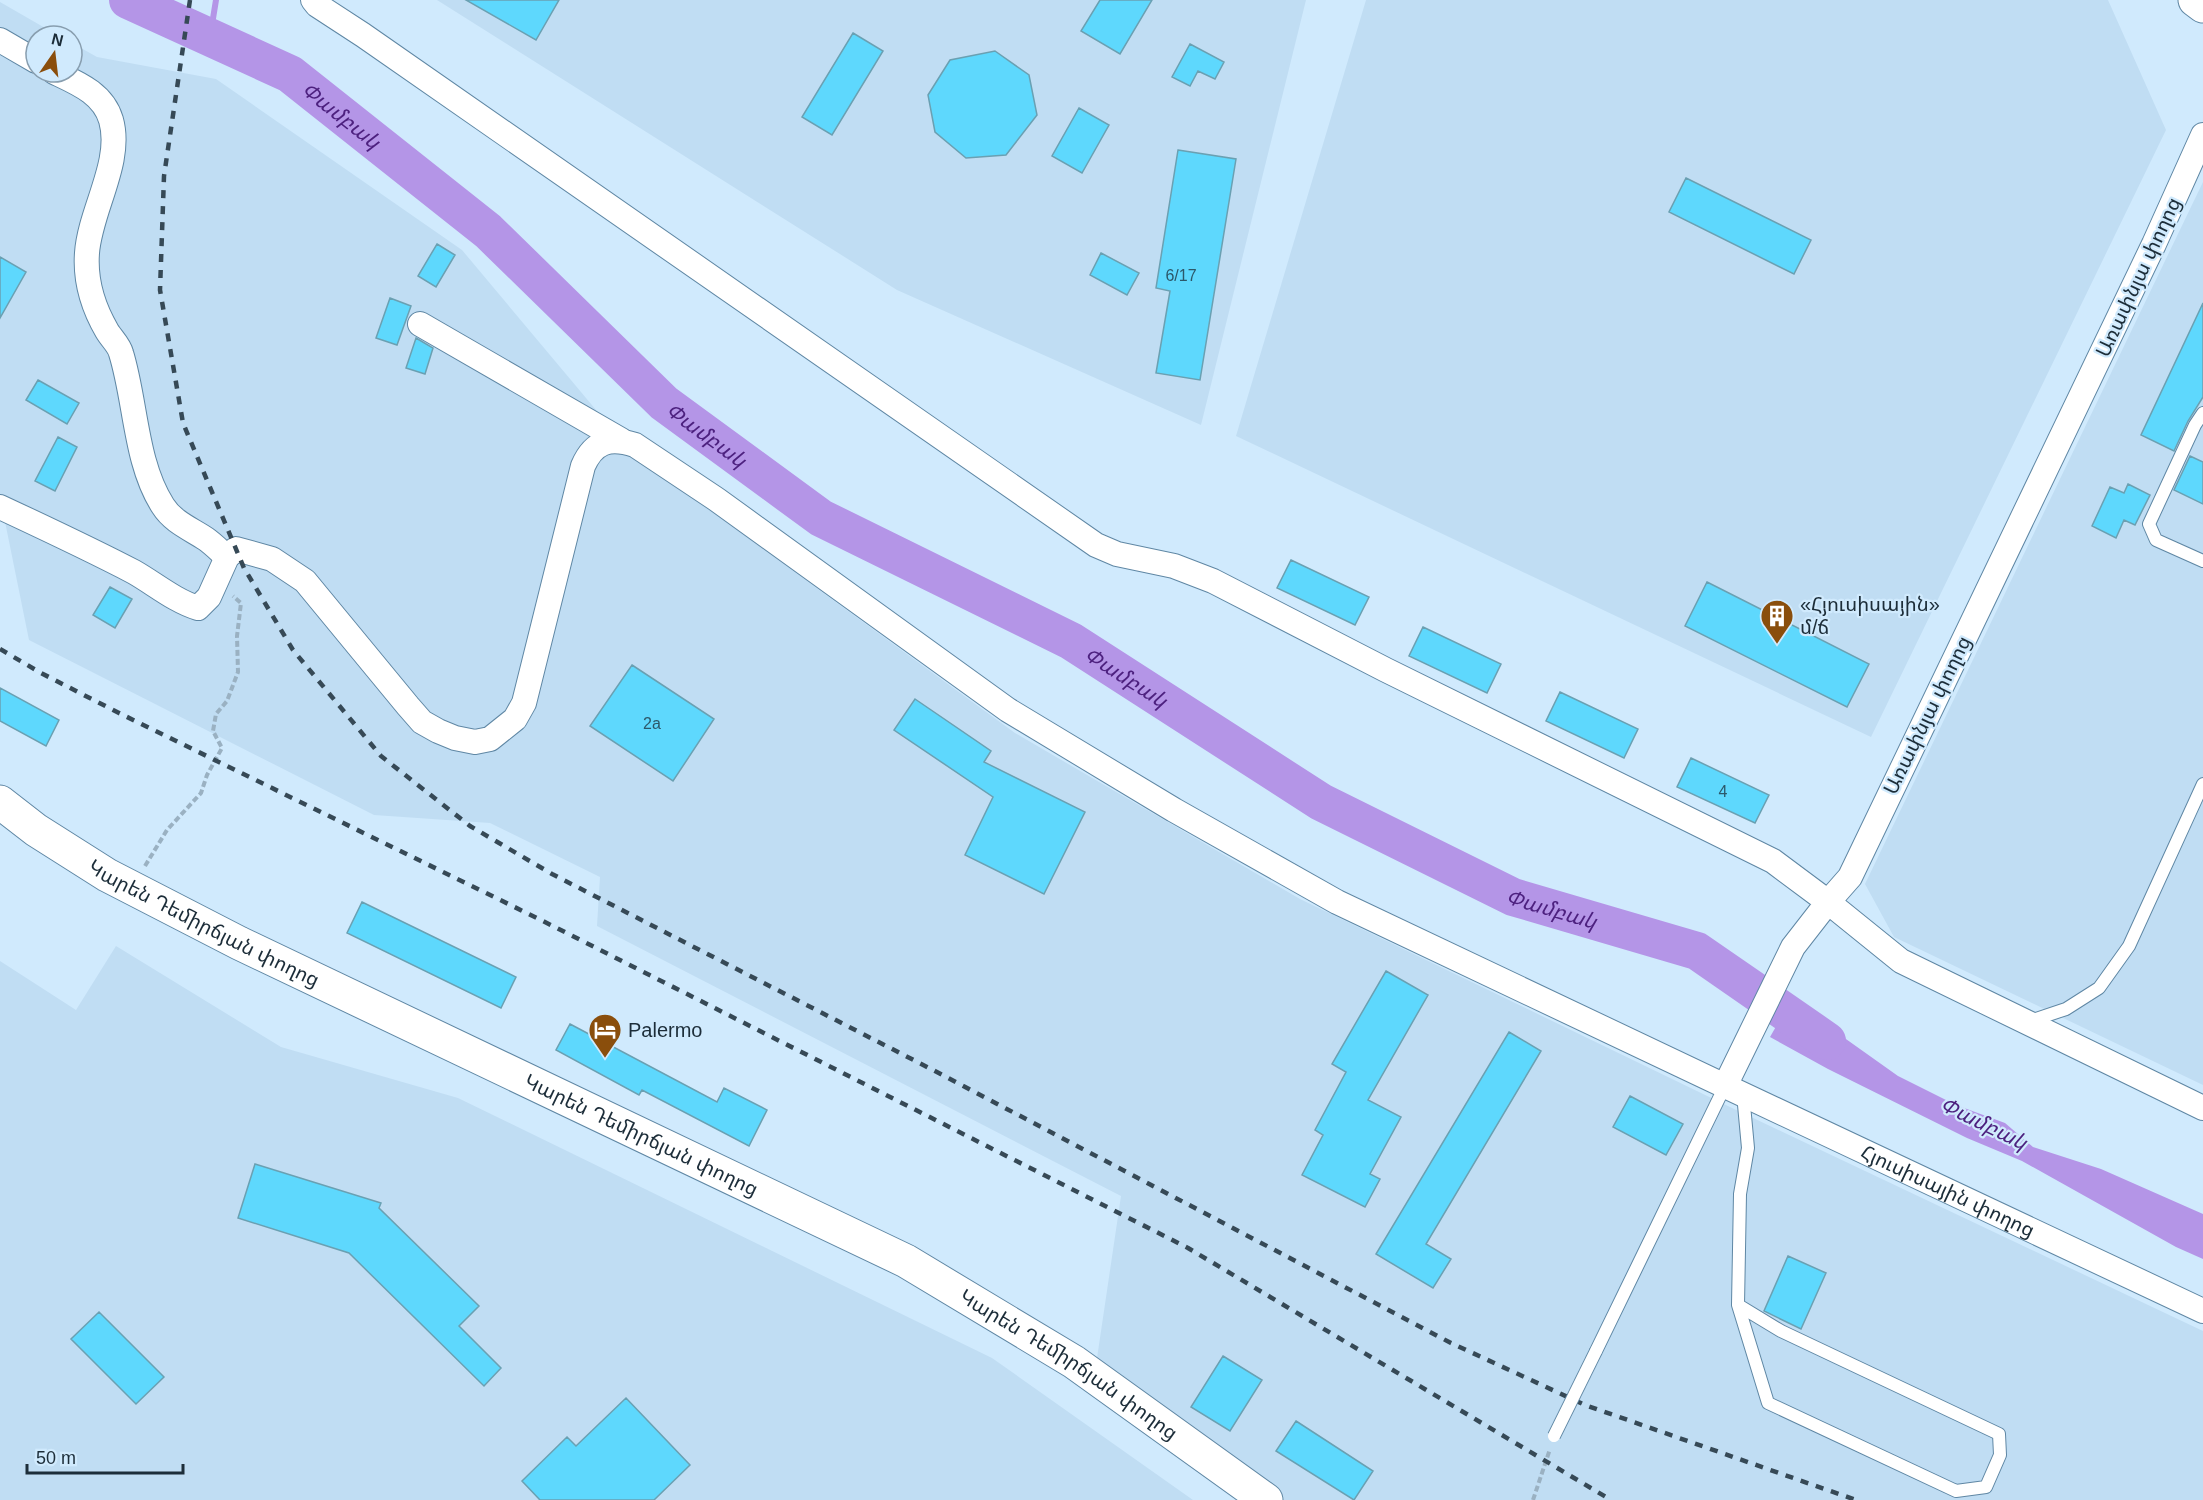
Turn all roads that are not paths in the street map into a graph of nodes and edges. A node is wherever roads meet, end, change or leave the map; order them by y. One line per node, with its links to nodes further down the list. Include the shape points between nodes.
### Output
1 (314, 0): 16 (street, via 1096,545 1213,581 1773,861)
2 (2195, 0): 3 (main road)
3 (2203, 6)
4 (0, 40): 5 (street)
5 (24, 54)
6 (79, 84): 12 (street, via 104,104 113,143 87,252 94,308 121,351 138,436 163,507)
7 (2203, 135): 16 (street, Առափնյա փողոց, via 1850,877)
8 (420, 324): 10 (street, Հյուսիսային փողոց)
9 (2203, 413): 13 (lane, via 2149,524 2156,540)
10 (621, 440): 12 (street, via 596,446 588,454 524,703 515,719 490,740 455,738 422,722 305,581 291,570 272,559 236,549); 18 (street, Հյուսիսային փողոց, via 668,466 1008,710 1174,810 1337,902)
11 (0, 507): 12 (street, via 198,608 209,597)
12 (226, 557)
13 (2203, 561)
14 (2203, 784): 17 (lane, via 2128,946 2098,988 2066,1009)
15 (0, 802): 23 (main road, Կարեն Դեմիրճյան փողոց, via 107,875 238,943 906,1261 1074,1362)
16 (1828, 902): 17 (street, via 1901,961); 18 (street, Առափնյա փողոց, via 1793,947 1740,1054)
17 (2026, 1023): 19 (street)
18 (1734, 1090): 20 (lane, via 1748,1148 1740,1194); 21 (street, Հյուսիսային փողոց); 22 (lane, bridge)
19 (2203, 1108)
20 (1738, 1305): 20 (lane, via 1780,1331 1999,1434 2000,1455 1986,1486 1956,1491 1768,1403)
21 (2203, 1311)
22 (1554, 1436)
23 (1266, 1500)

